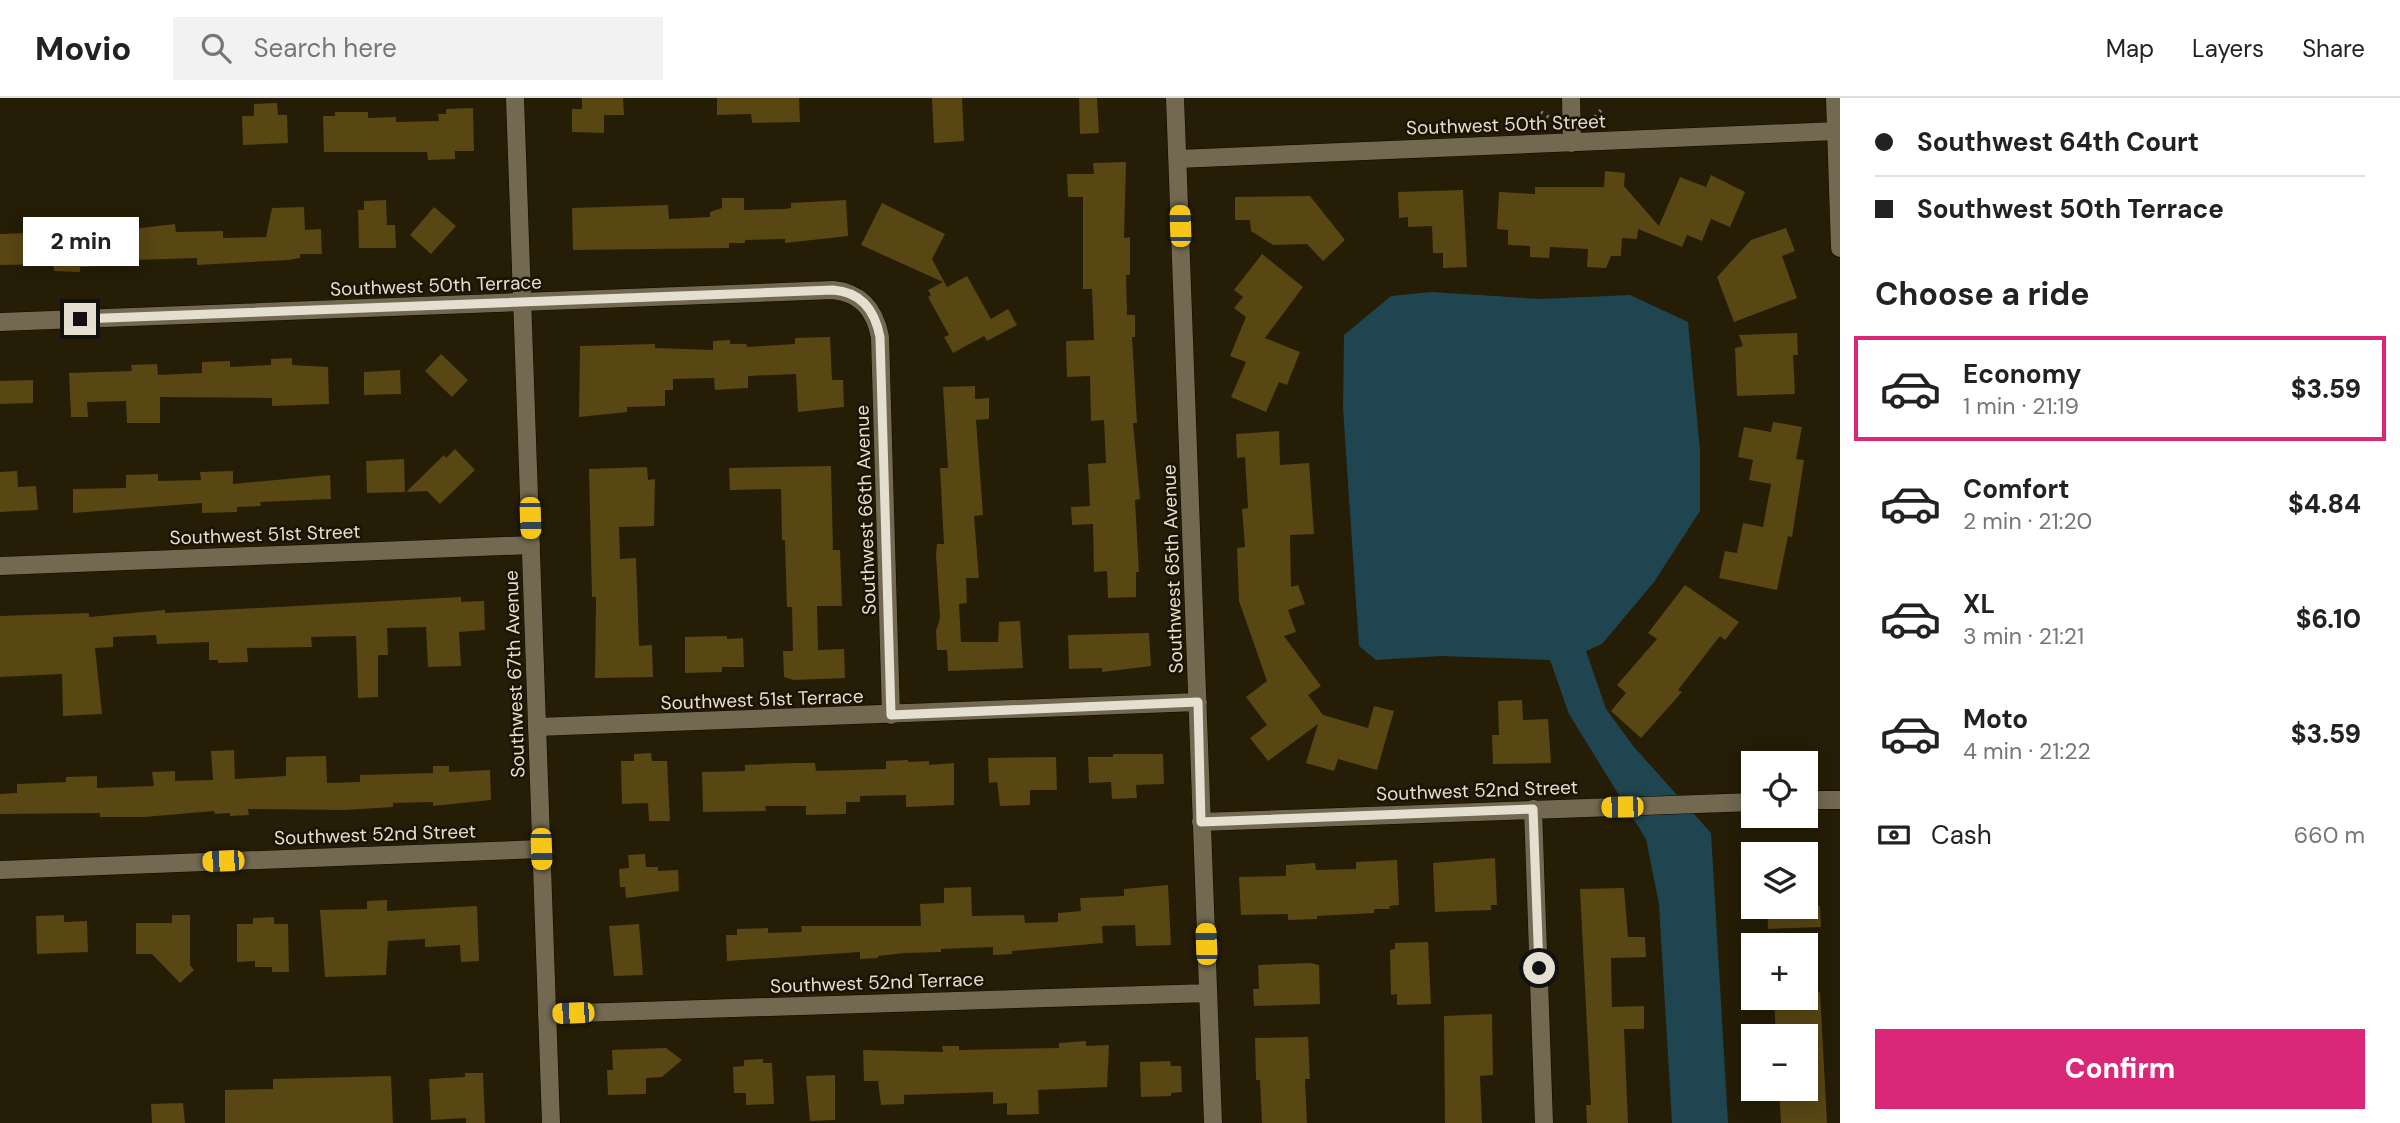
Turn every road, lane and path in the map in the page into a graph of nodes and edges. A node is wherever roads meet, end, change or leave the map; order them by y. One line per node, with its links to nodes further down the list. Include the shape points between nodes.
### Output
1 (515, 98): 13 (street, Southwest 67th Avenue)
2 (1175, 98): 11 (street, Southwest 65th Avenue)
3 (1571, 98): 10 (street)
4 (1835, 98): 9 (street)
5 (1602, 109): 7 (path)
6 (1541, 112): 8 (path)
7 (1595, 117)
8 (1550, 118)
9 (1836, 131): 10 (street, Southwest 50th Street); 12 (street)
10 (1572, 143): 11 (street, Southwest 50th Street)
11 (1178, 159): 18 (street, Southwest 65th Avenue)
12 (1840, 248)
13 (522, 303): 14 (street, Southwest 50th Terrace, via 833,290 856,296); 15 (street, Southwest 50th Terrace); 16 (street, Southwest 67th Avenue)
14 (869, 307): 19 (street, Southwest 66th Avenue, via 877,320 881,346)
15 (0, 322)
16 (531, 545): 17 (street, Southwest 51st Street); 20 (street, Southwest 67th Avenue)
17 (0, 566)
18 (1198, 702): 19 (street, Southwest 51st Terrace); 25 (street, Southwest 65th Avenue)
19 (891, 715): 20 (street, Southwest 51st Terrace)
20 (537, 727): 26 (street, Southwest 67th Avenue)
21 (1818, 800): 22 (street)
22 (1840, 800)
23 (1741, 803): 24 (street, Southwest 52nd Street)
24 (1533, 809): 25 (street, Southwest 52nd Street); 32 (street)
25 (1201, 822): 28 (street, Southwest 65th Avenue)
26 (541, 849): 27 (street, Southwest 52nd Street); 29 (street, Southwest 67th Avenue)
27 (0, 870)
28 (1208, 993): 29 (street, Southwest 52nd Terrace); 31 (street, Southwest 65th Avenue)
29 (547, 1014): 30 (street, Southwest 67th Avenue)
30 (551, 1123)
31 (1213, 1123)
32 (1544, 1123)

